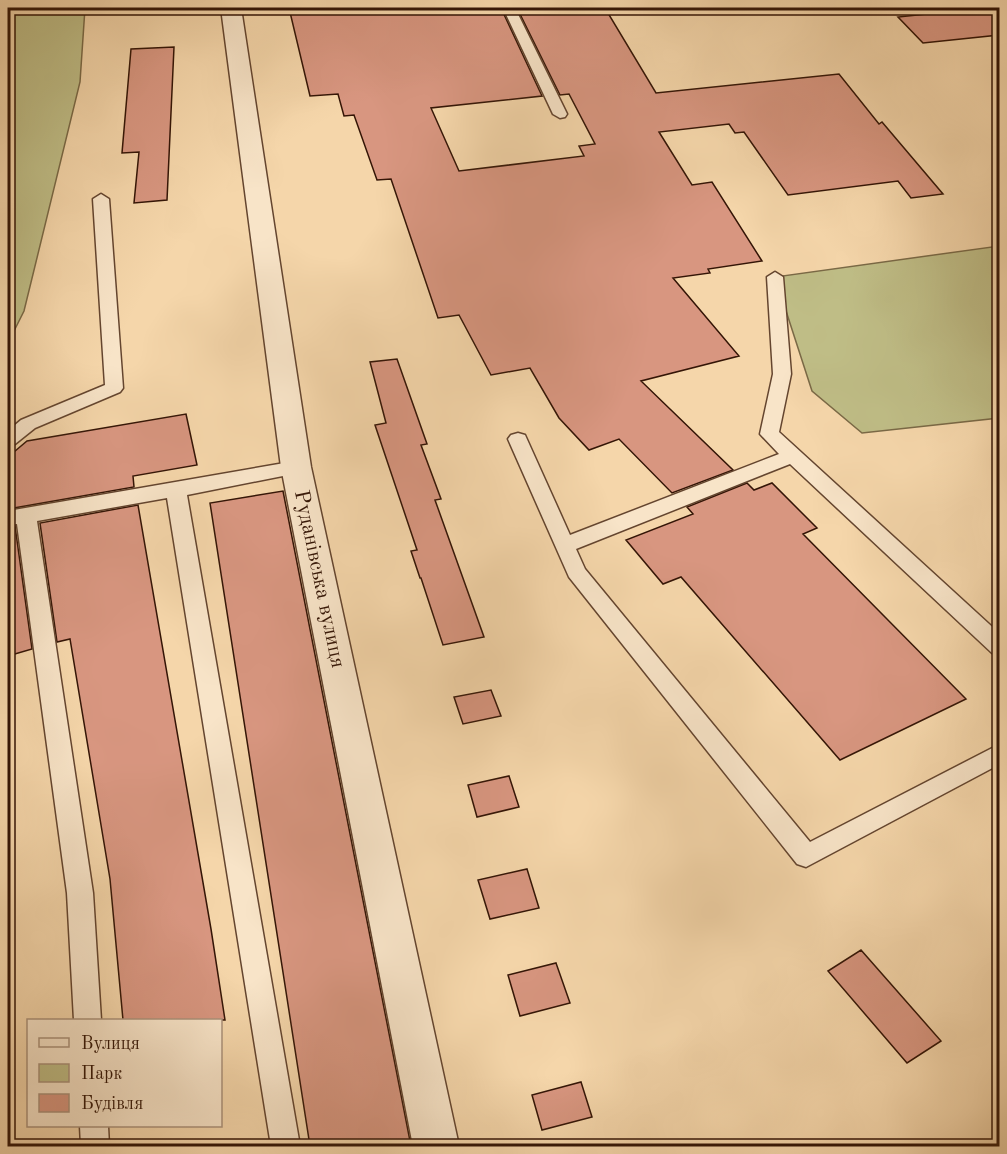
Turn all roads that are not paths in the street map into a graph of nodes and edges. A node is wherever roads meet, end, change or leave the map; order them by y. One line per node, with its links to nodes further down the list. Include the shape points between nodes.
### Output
1 (231, 8): 9 (street, Руданівська вулиця)
2 (509, 8): 3 (lane)
3 (560, 114)
4 (100, 199): 6 (lane, via 114,388 28,424)
5 (775, 278): 8 (lane, via 782,374 769,434)
6 (8, 440)
7 (518, 440): 12 (lane)
8 (791, 456): 12 (lane); 13 (lane)
9 (296, 467): 10 (lane); 19 (street, Руданівська вулиця)
10 (176, 490): 11 (lane); 18 (lane)
11 (17, 517): 15 (lane, via 80,893)
12 (565, 545): 14 (lane, via 576,572 806,856)
13 (999, 647)
14 (999, 753)
15 (88, 1019)
16 (94, 1127): 17 (lane)
17 (95, 1146)
18 (285, 1146)
19 (436, 1146)

